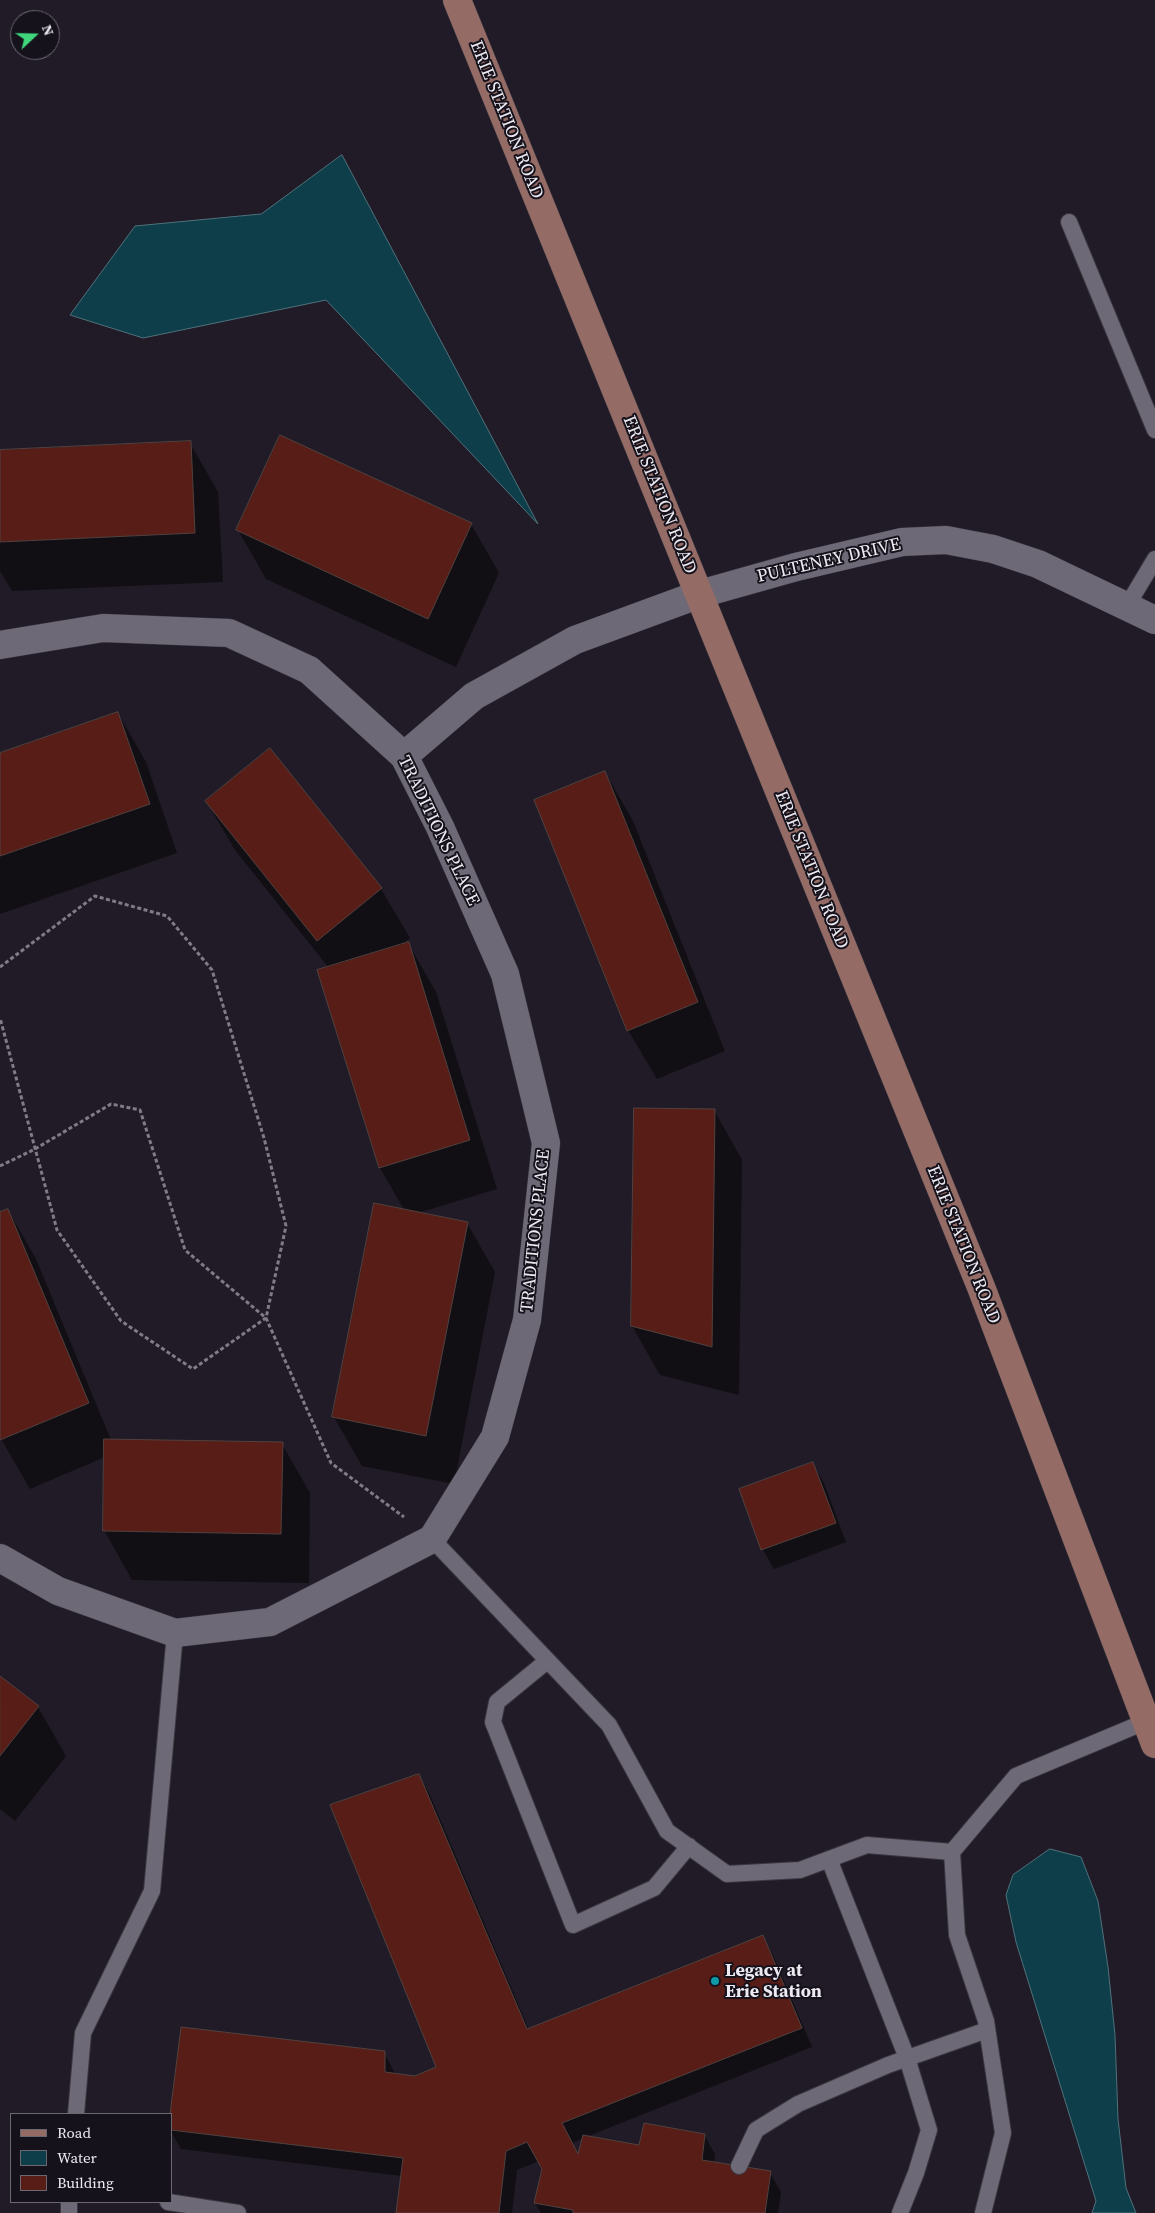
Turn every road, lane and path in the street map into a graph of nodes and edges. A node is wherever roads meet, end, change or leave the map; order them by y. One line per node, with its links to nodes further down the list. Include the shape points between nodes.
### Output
1 (457, 0): 5 (street, ERIE STATION ROAD)
2 (1069, 222): 3 (lane)
3 (1155, 430)
4 (1155, 559): 6 (lane)
5 (700, 594): 6 (street, PULTENEY DRIVE, via 859,551 902,542 946,540 993,549 1038,564); 9 (street, PULTENEY DRIVE, via 575,640 474,696); 19 (street, ERIE STATION ROAD, via 981,1287)
6 (1127, 606): 7 (street, PULTENEY DRIVE)
7 (1155, 620)
8 (0, 645): 9 (street, TRADITIONS PLACE, via 103,628 229,633 310,670)
9 (404, 756): 15 (street, TRADITIONS PLACE, via 440,827 505,974 546,1142 527,1320 495,1438)
10 (0, 968): 14 (path, via 95,896 166,916 212,970 264,1138 286,1226)
11 (0, 1018): 12 (path)
12 (35, 1149): 13 (path); 14 (path, via 56,1230 121,1321 192,1369); 14 (path, via 111,1104 140,1110 184,1250)
13 (0, 1166)
14 (266, 1318): 15 (path, via 331,1463)
15 (432, 1539): 17 (street, via 270,1622); 18 (lane)
16 (0, 1558): 17 (street, via 58,1591)
17 (175, 1633): 25 (lane, via 152,1891 83,2033)
18 (548, 1661): 20 (lane, via 609,1725 667,1831); 20 (lane, via 496,1702 493,1722 573,1925 654,1888)
19 (1151, 1732): 21 (lane, via 1016,1776)
20 (689, 1846): 22 (lane, via 727,1874 800,1870)
21 (952, 1852): 22 (lane, via 867,1845); 23 (lane, via 957,1935)
22 (829, 1859): 24 (lane)
23 (987, 2030): 24 (lane); 30 (lane, via 1002,2133)
24 (907, 2058): 26 (lane, via 798,2104 756,2130); 29 (lane, via 928,2130)
25 (76, 2113)
26 (739, 2166)
27 (172, 2203): 28 (lane)
28 (238, 2213)
29 (900, 2213)
30 (983, 2213)

